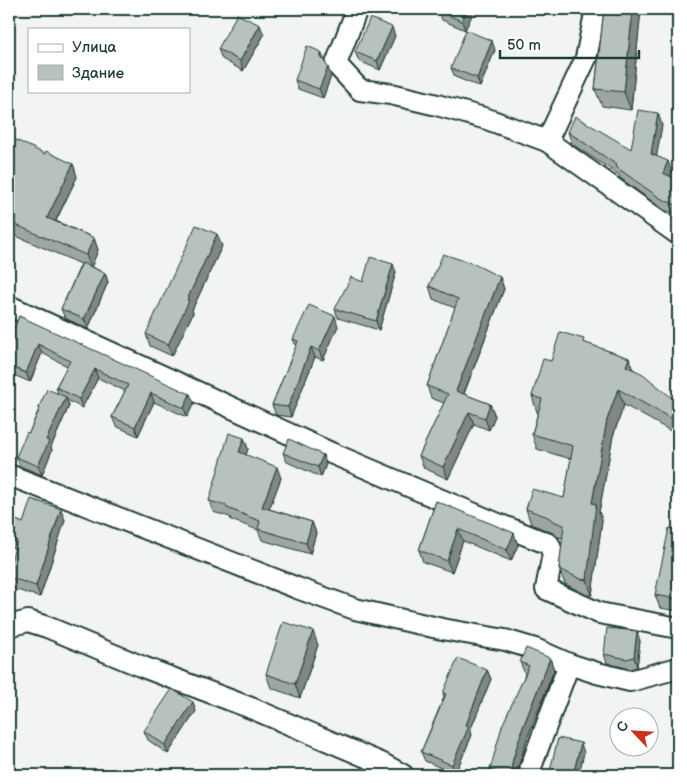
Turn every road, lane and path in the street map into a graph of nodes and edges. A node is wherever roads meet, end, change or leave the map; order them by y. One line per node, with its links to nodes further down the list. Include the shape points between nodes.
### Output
1 (357, 9): 3 (street, via 336,64 360,90 437,105)
2 (596, 9): 3 (street, via 586,58)
3 (547, 141): 4 (street)
4 (678, 234)
5 (9, 306): 8 (street, via 331,453 549,544 553,554 546,589 600,613)
6 (9, 475): 9 (street, via 355,609 505,640)
7 (9, 626): 11 (street, via 28,621 82,640 251,708)
8 (678, 628)
9 (569, 664): 10 (street, via 630,681); 12 (street)
10 (678, 668)
11 (402, 775)
12 (528, 775)

